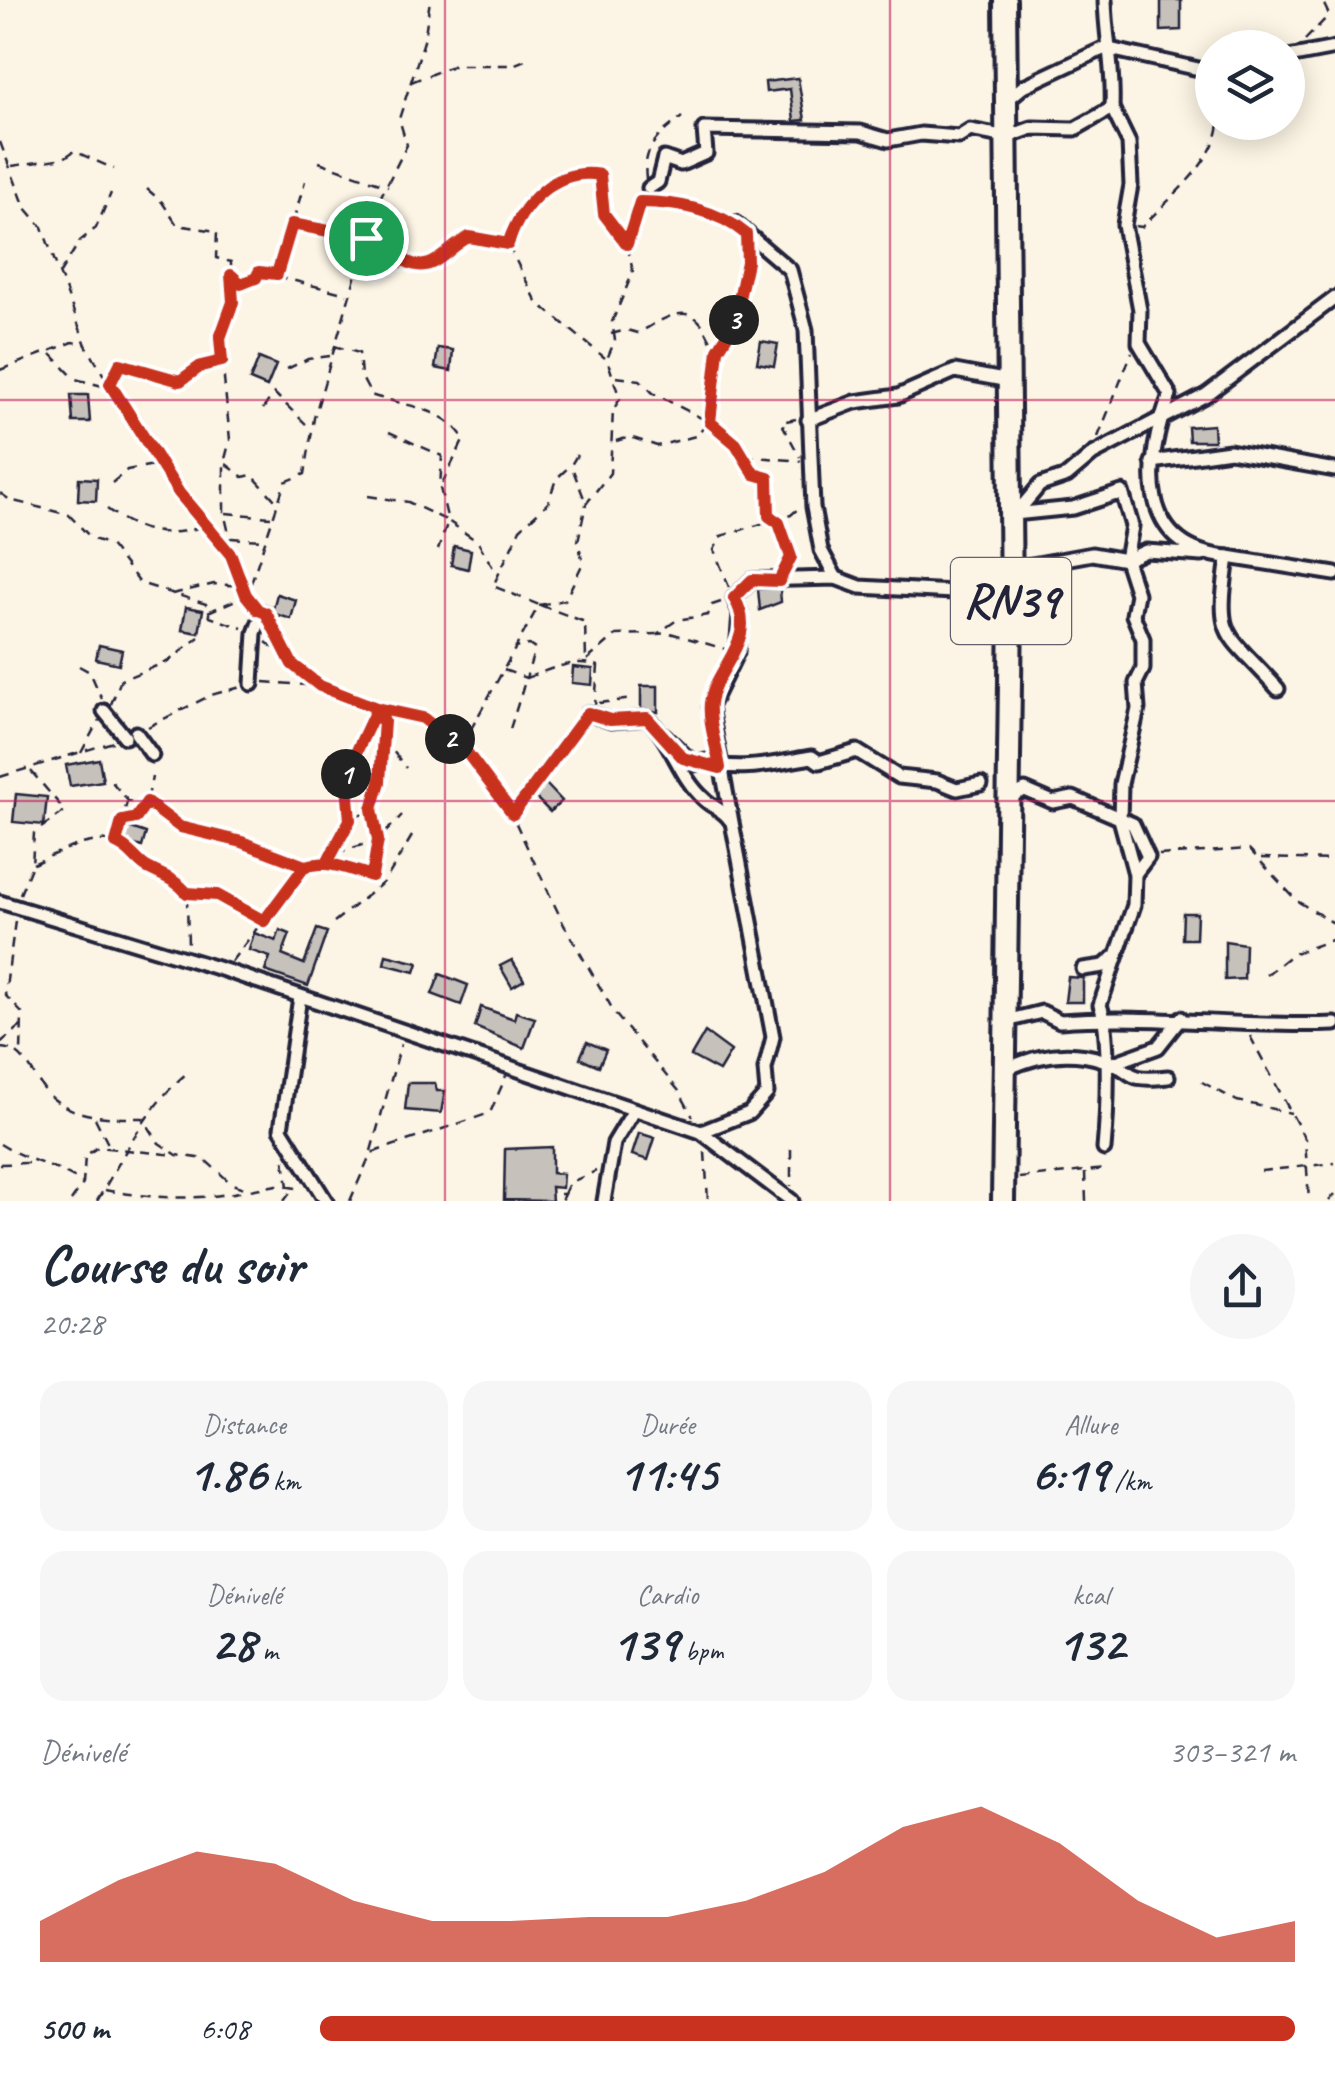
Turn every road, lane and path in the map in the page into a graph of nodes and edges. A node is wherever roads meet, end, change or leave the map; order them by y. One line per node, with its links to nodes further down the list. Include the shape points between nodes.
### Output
1 (430, 0): 11 (path)
2 (1005, 0): 12 (highway, RN39)
3 (1105, 0): 6 (street)
4 (1322, 0): 5 (path, via 1329,15)
5 (1305, 40)
6 (1105, 48): 10 (street); 12 (street); 13 (street, via 1114,63)
7 (1335, 48): 8 (street)
8 (1305, 53)
9 (525, 60): 11 (path, via 455,65)
10 (1195, 68)
11 (409, 82): 22 (path, via 399,119 407,145)
12 (1006, 101): 15 (highway, RN39)
13 (1112, 108): 15 (street, via 1075,129 1032,128); 31 (street, via 1130,143)
14 (682, 116): 24 (path, via 657,132 644,174)
15 (1006, 138): 24 (street, via 970,130 959,137 888,140 861,132 704,129 706,153 681,164 664,158 658,182); 54 (highway, RN39)
16 (1213, 140): 31 (path, via 1202,168 1142,227)
17 (0, 144): 19 (path)
18 (319, 162): 22 (path)
19 (10, 166): 20 (path, via 64,158 74,150); 37 (path)
20 (114, 170)
21 (305, 181): 29 (path)
22 (390, 186): 33 (path)
23 (543, 187): 27 (path); 34 (path); 35 (path, via 600,175 604,214)
24 (648, 188): 28 (path)
25 (147, 189): 39 (path, via 177,225 217,231 216,258 231,262)
26 (110, 193): 37 (path, via 96,228)
27 (524, 198)
28 (640, 202): 30 (path, via 677,204); 35 (path)
29 (292, 224): 33 (path); 38 (path)
30 (735, 224): 32 (street)
31 (1124, 225): 43 (street)
32 (746, 234): 46 (path, via 733,326); 58 (street, via 790,270 806,330)
33 (366, 238): 36 (path)
34 (508, 244): 36 (path, via 469,237 430,267 404,260 378,271); 49 (path, via 537,302)
35 (627, 244): 42 (path, via 633,272)
36 (358, 267): 40 (path)
37 (58, 274): 44 (path)
38 (277, 274): 39 (path, via 259,272 241,284); 40 (path)
39 (231, 275): 50 (path)
40 (348, 294): 45 (path)
41 (1335, 298): 57 (street, via 1206,395)
42 (611, 334): 46 (path, via 638,333 660,318 685,314 698,320); 49 (path, via 615,340)
43 (1140, 343): 57 (street, via 1170,395); 63 (path, via 1120,376)
44 (86, 345): 47 (path, via 73,342); 55 (path)
45 (334, 346): 48 (path); 73 (path, via 359,353 360,376 371,395 456,426 464,439)
46 (718, 350): 59 (path)
47 (51, 353): 52 (path); 55 (path, via 75,379)
48 (332, 356): 51 (path); 60 (path)
49 (606, 359): 53 (path)
50 (222, 361): 55 (path, via 180,381 120,364); 67 (path, via 230,440)
51 (287, 368)
52 (0, 370)
53 (615, 377): 59 (path, via 640,380); 62 (path, via 620,399 613,410)
54 (1009, 381): 58 (street, via 955,372 898,396 855,402); 84 (highway, RN39)
55 (112, 387): 69 (path)
56 (263, 409): 60 (path, via 274,393)
57 (1161, 417): 63 (street); 66 (street)
58 (808, 420): 68 (street); 68 (path, via 781,422 796,456)
59 (710, 422): 62 (path, via 696,436 657,446 630,437); 65 (path)
60 (311, 431): 77 (path, via 305,474 285,482)
61 (389, 432): 73 (path, via 442,456)
62 (614, 442): 78 (path, via 610,473)
63 (1093, 454): 84 (street, via 1068,476 1040,486)
64 (578, 455): 70 (path)
65 (743, 456): 68 (path); 82 (path, via 754,474 768,478)
66 (1152, 462): 71 (street, via 1230,451); 90 (street, via 1151,497 1162,519)
67 (224, 463): 77 (path, via 243,477 252,475); 80 (path)
68 (810, 463): 76 (street)
69 (161, 464): 72 (path, via 128,470); 85 (path)
70 (571, 465): 78 (path); 94 (path, via 556,479 548,503 520,529)
71 (1335, 470)
72 (112, 483)
73 (440, 488): 83 (path)
74 (0, 493): 99 (path, via 69,515 90,538 110,545 140,583)
75 (368, 496): 83 (path, via 408,502)
76 (812, 498): 82 (path, via 790,516); 96 (street, via 821,550)
77 (278, 502): 81 (path)
78 (586, 504): 102 (path, via 578,541 583,563 565,600)
79 (107, 508): 85 (path, via 137,529 172,534)
80 (224, 512): 81 (path); 86 (path)
81 (273, 516): 87 (path)
82 (773, 519): 97 (path, via 791,557); 101 (path, via 715,542)
83 (448, 520): 89 (path); 94 (path, via 478,542)
84 (1013, 522): 92 (street, via 1122,492 1132,526); 93 (highway, RN39)
85 (205, 526): 88 (path)
86 (230, 538): 87 (path); 88 (path)
87 (264, 540): 100 (path)
88 (226, 548): 98 (path)
89 (438, 550)
90 (1202, 554): 91 (street); 92 (street, via 1146,551)
91 (1228, 557): 95 (street); 117 (street, via 1220,614 1229,638)
92 (1126, 560): 93 (street, via 1092,554); 141 (street, via 1138,594 1133,616 1143,639 1143,669 1120,784)
93 (1010, 569): 103 (highway, RN39)
94 (496, 574): 102 (path, via 493,586)
95 (1335, 574)
96 (836, 578): 97 (street); 103 (street, via 860,587 972,594)
97 (779, 581): 101 (street, via 752,580)
98 (244, 586): 99 (path, via 214,584); 100 (path)
99 (172, 595): 104 (path, via 206,604)
100 (246, 595): 104 (path); 105 (path)
101 (734, 598): 107 (path); 110 (street, via 740,612)
102 (539, 604): 109 (path); 112 (path, via 586,622)
103 (1011, 608): 135 (highway, RN39)
104 (208, 612): 106 (path)
105 (263, 612): 106 (street); 111 (path)
106 (255, 632): 111 (path); 115 (street)
107 (657, 634): 110 (path); 112 (path, via 616,634)
108 (199, 638): 121 (path, via 169,661 121,680)
109 (514, 648): 113 (path); 114 (path, via 535,649)
110 (737, 652): 130 (street, via 710,707)
111 (289, 658): 116 (path)
112 (586, 662): 114 (path); 120 (path, via 598,666)
113 (502, 669): 114 (path); 127 (path)
114 (526, 678): 123 (path)
115 (252, 684): 116 (path); 124 (path, via 211,695)
116 (320, 686): 119 (path)
117 (1278, 689)
118 (632, 699): 120 (path)
119 (377, 708): 122 (path); 127 (path, via 423,718)
120 (593, 708): 125 (street, via 610,720 647,718); 139 (path)
121 (104, 711): 124 (street)
122 (376, 716): 126 (path, via 384,721); 142 (path, via 346,774)
123 (510, 728)
124 (131, 735): 128 (street); 131 (path)
125 (664, 735): 130 (street, via 683,758); 143 (street, via 677,765)
126 (382, 737): 129 (path); 138 (path)
127 (456, 744): 139 (path)
128 (152, 755)
129 (406, 768)
130 (720, 768): 134 (street, via 820,762 857,750 899,777 937,780 957,790); 143 (street)
131 (0, 777)
132 (152, 777): 137 (path)
133 (112, 782): 136 (path)
134 (981, 784)
135 (1009, 798): 141 (street, via 1025,790 1053,802 1074,798); 170 (highway, RN39)
136 (128, 801): 137 (path); 144 (path)
137 (147, 802): 144 (path, via 136,818); 154 (path, via 180,827)
138 (372, 809): 142 (path); 146 (path)
139 (513, 814): 186 (path, via 564,925 616,1015 678,1091)
140 (402, 816): 146 (path)
141 (1120, 818): 149 (street, via 1133,824); 155 (street)
142 (350, 820): 148 (path)
143 (730, 820): 186 (street, via 774,1037 764,1069 767,1093 748,1113)
144 (122, 821): 147 (path)
145 (412, 836): 159 (path, via 385,881)
146 (378, 840): 148 (path); 152 (path, via 372,876)
147 (116, 843): 153 (path, via 81,843); 156 (path)
148 (333, 854): 152 (path)
149 (1148, 857): 150 (path, via 1249,849); 155 (street)
150 (1259, 858): 151 (path); 160 (path, via 1297,901)
151 (1335, 860)
152 (327, 863): 154 (path)
153 (32, 865)
154 (305, 866): 158 (path)
155 (1135, 874): 162 (street, via 1134,905)
156 (187, 893): 158 (path, via 217,895); 163 (path)
157 (0, 902): 163 (street)
158 (264, 921): 165 (path)
159 (334, 922)
160 (1335, 924)
161 (1335, 939): 166 (path, via 1292,954)
162 (1114, 958): 164 (street); 168 (street, via 1100,1005)
163 (188, 959): 165 (street)
164 (1083, 969)
165 (224, 970): 167 (street)
166 (1266, 975)
167 (300, 997): 174 (street); 187 (street, via 280,1129)
168 (1106, 1018): 169 (street); 170 (street, via 1060,1022 1042,1012); 176 (street)
169 (1181, 1018): 171 (street); 176 (street, via 1158,1047)
170 (1006, 1021): 178 (highway, RN39)
171 (1242, 1022): 172 (street); 183 (path)
172 (1335, 1024)
173 (22, 1025): 175 (path)
174 (406, 1034): 177 (street); 193 (path, via 394,1056)
175 (0, 1045): 184 (path, via 21,1056 49,1096)
176 (1112, 1065): 178 (street, via 1038,1054); 180 (street, via 1136,1080); 192 (street)
177 (509, 1068): 182 (street); 193 (path, via 490,1112)
178 (1005, 1070): 208 (highway, RN39)
179 (187, 1073): 185 (path, via 162,1094)
180 (1168, 1077)
181 (1202, 1082): 183 (path, via 1237,1101)
182 (634, 1110): 186 (street); 199 (street, via 614,1143)
183 (1292, 1114): 198 (path)
184 (96, 1118): 185 (path); 189 (path)
185 (146, 1122): 190 (path); 194 (path, via 159,1144)
186 (700, 1132): 212 (street); 219 (path)
187 (288, 1142): 204 (path); 211 (street)
188 (0, 1144): 195 (path)
189 (110, 1147): 190 (path); 203 (path, via 85,1156)
190 (126, 1148): 194 (path); 206 (path)
191 (791, 1149): 212 (path)
192 (1104, 1149)
193 (371, 1153): 216 (path)
194 (177, 1155): 207 (path, via 204,1159 232,1184)
195 (32, 1161): 197 (path); 203 (path, via 54,1164)
196 (1335, 1163): 198 (path)
197 (0, 1164)
198 (1310, 1165): 202 (path); 221 (path)
199 (610, 1166): 217 (path, via 580,1176); 218 (street)
200 (1105, 1169): 201 (path)
201 (1084, 1170): 208 (path, via 1034,1174); 220 (path)
202 (1260, 1171)
203 (83, 1184): 213 (path)
204 (288, 1186): 205 (path); 207 (path); 209 (path)
205 (294, 1188): 209 (path); 211 (path)
206 (104, 1190): 210 (path, via 158,1199); 214 (path)
207 (250, 1190): 210 (path)
208 (1003, 1192)
209 (290, 1193): 215 (path)
210 (236, 1198)
211 (324, 1199)
212 (790, 1199)
213 (71, 1201)
214 (97, 1201)
215 (284, 1201)
216 (350, 1201)
217 (561, 1201)
218 (604, 1201)
219 (708, 1201)
220 (1086, 1201)
221 (1309, 1201)

